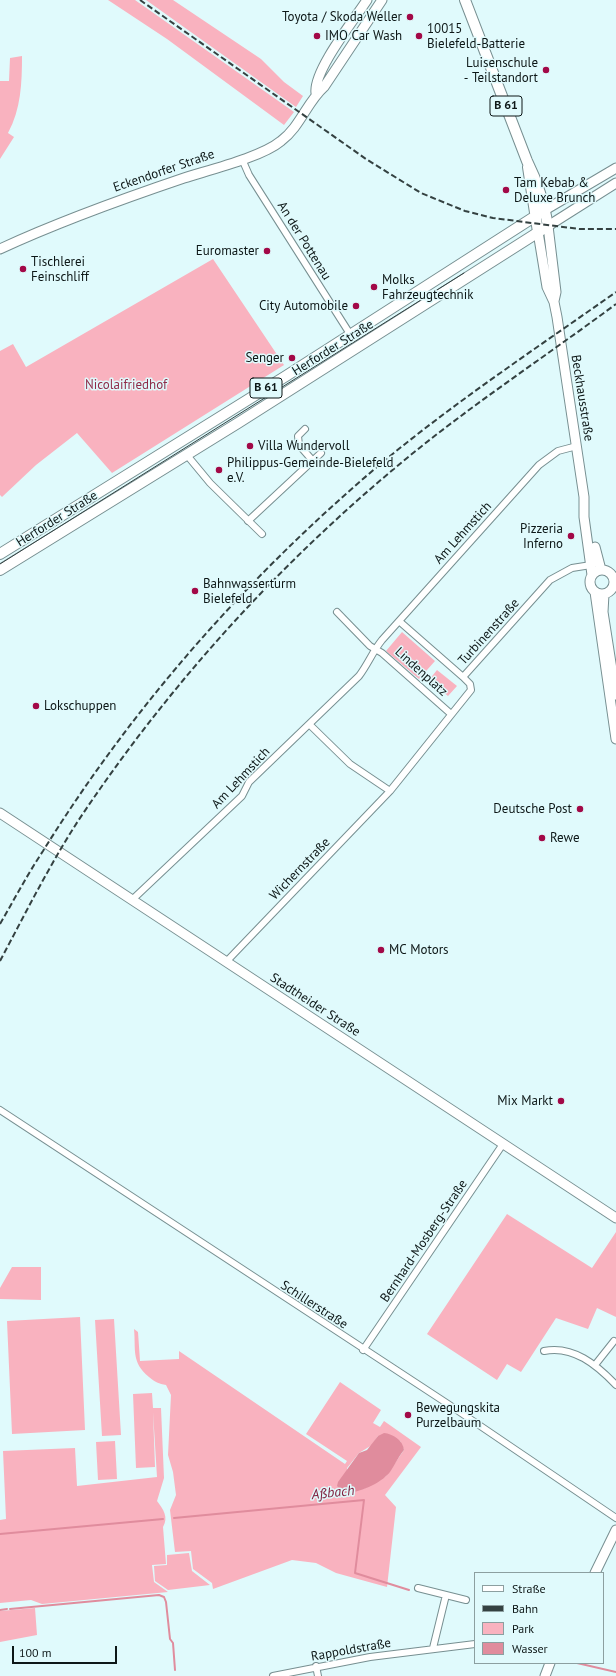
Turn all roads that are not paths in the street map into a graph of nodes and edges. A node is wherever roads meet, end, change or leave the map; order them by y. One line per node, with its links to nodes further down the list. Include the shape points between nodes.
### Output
1 (367, 0): 4 (main road, Eckendorfer Straße, via 323,67 315,85)
2 (382, 0): 4 (main road, Eckendorfer Straße, via 324,87)
3 (465, 0): 6 (main road, B 61)
4 (316, 93): 5 (main road, Eckendorfer Straße, via 294,127 280,142)
5 (242, 159): 13 (main road, Eckendorfer Straße, via 105,205); 15 (street, An der Pottenau, via 249,175)
6 (527, 162): 9 (main road, B 61, via 538,184); 10 (main road, B 61)
7 (616, 168): 9 (main road, Herforder Straße)
8 (616, 183): 11 (main road, Herforder Straße)
9 (546, 210): 10 (main road, Herforder Straße / B 61); 11 (main road, B 61)
10 (535, 216): 12 (main road, Beckhausstraße); 15 (main road, Herforder Straße / B 61)
11 (548, 226): 12 (main road, Herforder Straße / B 61); 14 (main road, Beckhausstraße, via 556,292)
12 (538, 232): 14 (main road, Beckhausstraße, via 547,287); 19 (main road, Herforder Straße / B 61)
13 (0, 249)
14 (554, 302): 17 (main road, Beckhausstraße)
15 (350, 334): 24 (main road, Herforder Straße / B 61)
16 (305, 429): 20 (street, via 297,440)
17 (576, 446): 21 (main road, Beckhausstraße); 32 (street, Am Lehmstich, via 558,451 539,465)
18 (321, 452): 20 (street)
19 (186, 454): 22 (street, via 210,483); 26 (main road, Herforder Straße / B 61)
20 (313, 460): 22 (street)
21 (584, 497): 25 (main road, Beckhausstraße, via 584,517); 27 (main road, Beckhausstraße, via 596,554)
22 (248, 521): 23 (street)
23 (262, 534)
24 (0, 554)
25 (591, 565): 27 (main road, Beckhausstraße); 34 (street, Turbinenstraße, via 564,571 550,580)
26 (0, 570)
27 (596, 573): 28 (main road, via 611,574); 29 (main road, via 590,584)
28 (615, 582): 30 (main road, via 612,589)
29 (595, 592): 30 (main road); 38 (main road)
30 (604, 594): 35 (main road, via 603,608)
31 (337, 612): 33 (street)
32 (399, 621): 33 (street, Am Lehmstich); 34 (street, Lindenplatz)
33 (375, 650): 36 (street, Lindenplatz, via 382,653); 37 (street, Am Lehmstich, via 359,676)
34 (463, 677): 36 (street, Turbinenstraße, via 470,684 471,690)
35 (616, 695)
36 (450, 714): 39 (street, Turbinenstraße)
37 (309, 724): 39 (street, via 350,764); 41 (street, Am Lehmstich, via 249,782 242,796)
38 (616, 739)
39 (390, 791): 42 (street, Wichernstraße)
40 (0, 813): 41 (main road, Stadtheider Straße)
41 (133, 899): 42 (main road, Stadtheider Straße)
42 (226, 962): 44 (main road, Stadtheider Straße)
43 (0, 1110): 47 (street, Schillerstraße)
44 (503, 1144): 45 (main road, Stadtheider Straße); 47 (street, Bernhard-Mosberg-Straße)
45 (616, 1218)
46 (614, 1341): 49 (street)
47 (363, 1350): 51 (street, Schillerstraße, via 448,1404)
48 (544, 1351): 49 (street, via 566,1351)
49 (596, 1366): 50 (street)
50 (616, 1385)
51 (616, 1518)
52 (616, 1530): 53 (main road)
53 (595, 1572)
54 (418, 1588): 55 (street)
55 (446, 1595): 56 (street); 58 (street)
56 (466, 1600)
57 (474, 1644): 58 (street, Rappoldstraße)
58 (433, 1648): 60 (street, Rappoldstraße)
59 (550, 1664): 63 (main road)
60 (316, 1666): 61 (street, Rappoldstraße); 62 (street)
61 (273, 1676)
62 (318, 1676)
63 (545, 1676)

